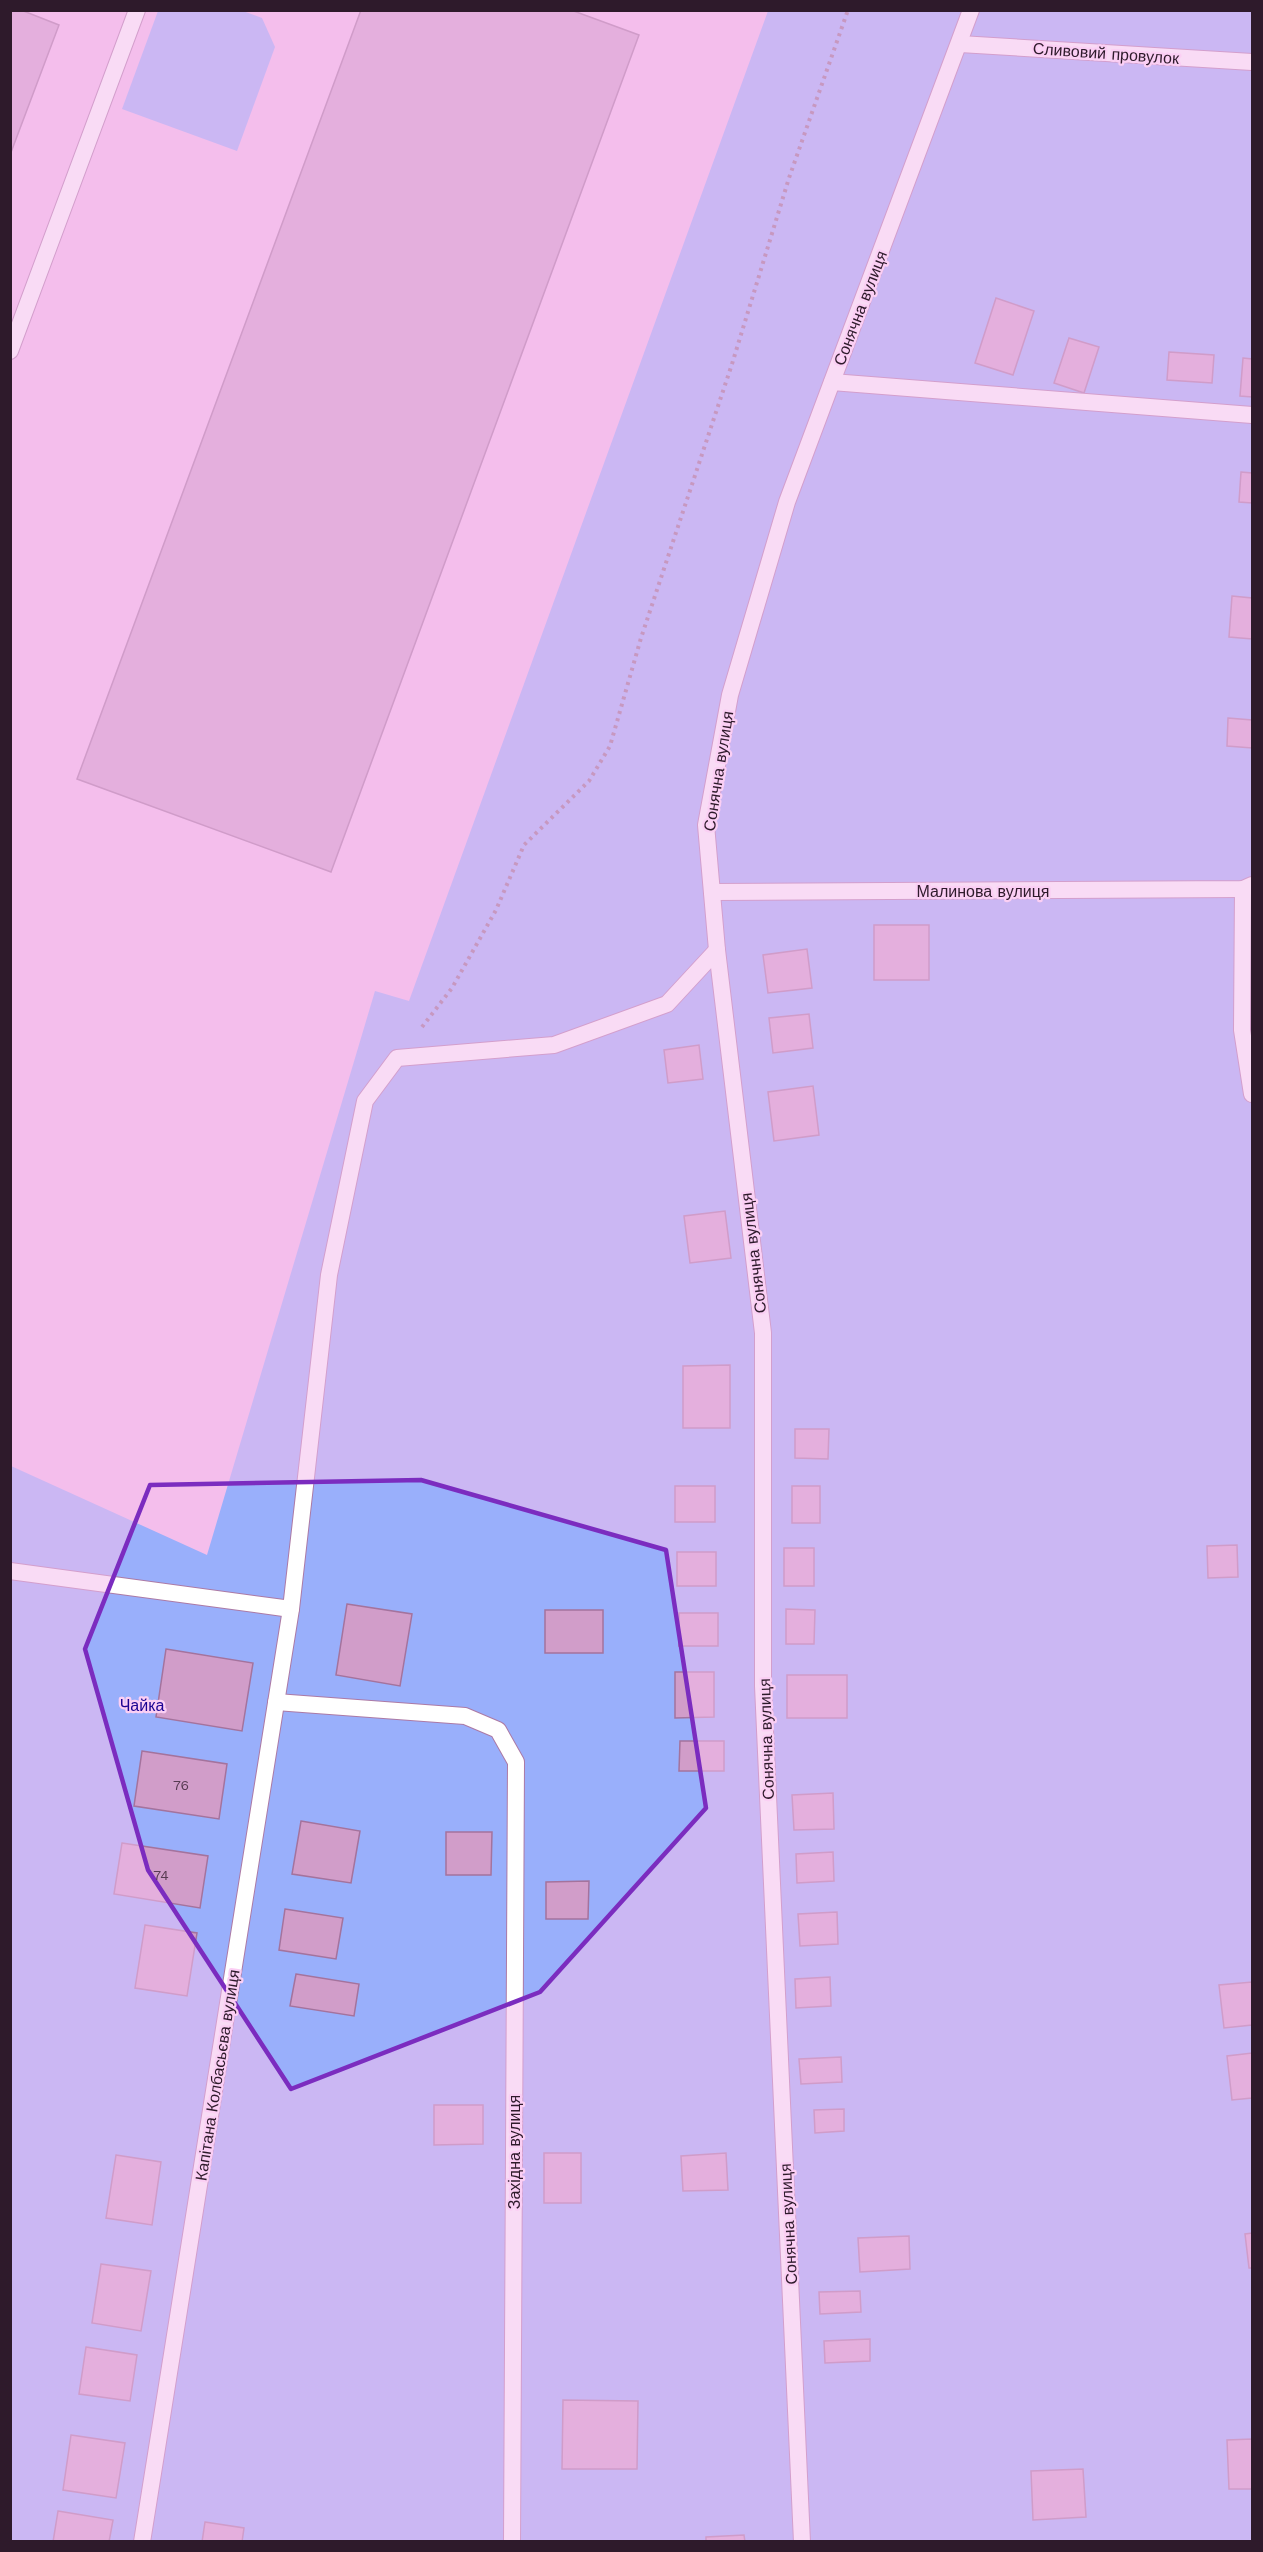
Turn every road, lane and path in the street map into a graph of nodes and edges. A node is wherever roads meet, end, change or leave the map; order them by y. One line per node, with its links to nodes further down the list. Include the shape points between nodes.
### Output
1 (137, 10): 6 (lane)
2 (849, 10): 12 (path, via 789,178 610,746 589,781 524,845 496,910 452,988)
3 (971, 10): 4 (lane, Сонячна вулиця)
4 (960, 44): 5 (lane, Сливовий провулок); 7 (lane, Сонячна вулиця)
5 (1252, 62)
6 (10, 351)
7 (832, 382): 8 (lane); 10 (lane, Сонячна вулиця, via 787,502 730,695 706,825)
8 (1252, 415)
9 (1248, 887): 10 (lane, Малинова вулиця); 13 (lane, via 1242,1030)
10 (712, 892): 11 (lane, Сонячна вулиця)
11 (717, 951): 12 (lane, via 667,1004 554,1045); 19 (lane, Сонячна вулиця, via 763,1333 763,1686)
12 (397, 1058): 15 (lane, Капітана Колбасьєва вулиця, via 364,1101 328,1275)
13 (1252, 1094)
14 (10, 1571): 15 (lane)
15 (291, 1608): 16 (lane, Капітана Колбасьєва вулиця)
16 (276, 1702): 17 (lane, Капітана Колбасьєва вулиця); 18 (lane, Західна вулиця, via 465,1716 498,1730 516,1762)
17 (142, 2541)
18 (512, 2541)
19 (802, 2541)

